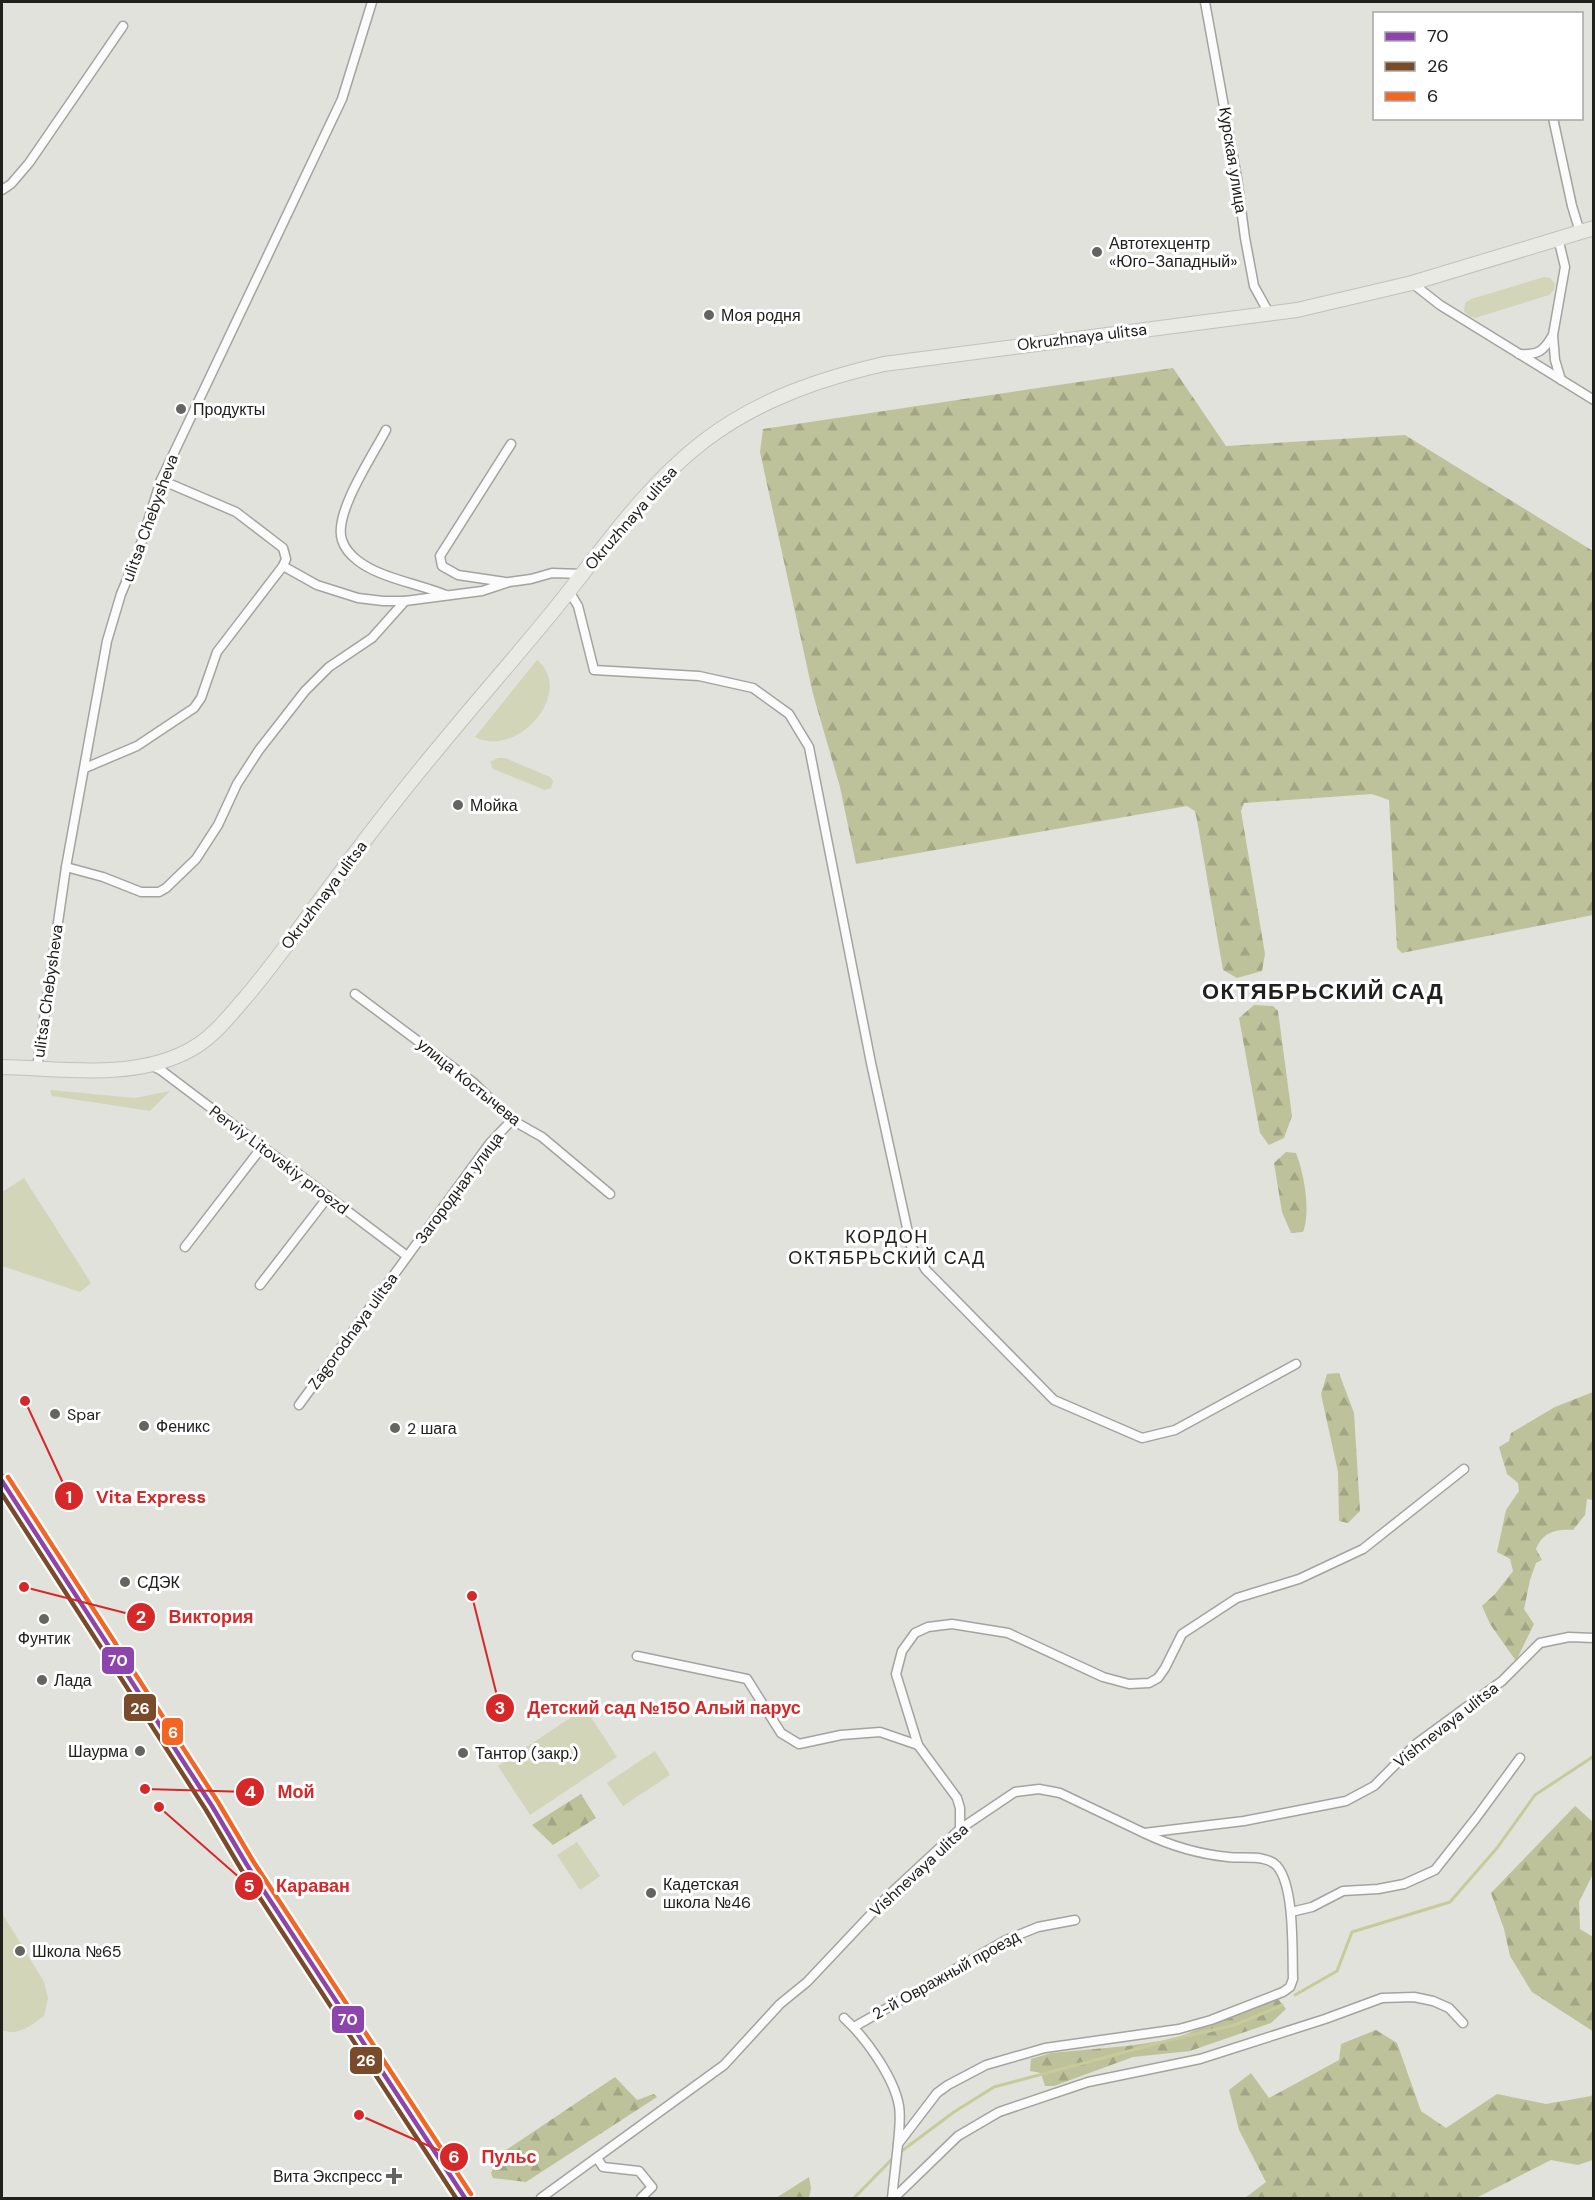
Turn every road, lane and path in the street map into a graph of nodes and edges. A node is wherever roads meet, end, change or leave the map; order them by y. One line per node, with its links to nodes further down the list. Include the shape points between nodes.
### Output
1 (372, 2): 16 (street, ulitsa Chebysheva, via 342,99)
2 (1205, 2): 9 (street, Курская улица, via 1254,286)
3 (123, 26): 5 (street, via 29,163)
4 (1552, 120): 6 (street, via 1572,206)
5 (2, 190)
6 (1587, 230): 7 (main road, Okruzhnaya ulitsa)
7 (1558, 238): 8 (main road, Okruzhnaya ulitsa); 10 (street, via 1565,267)
8 (1412, 283): 9 (main road, Okruzhnaya ulitsa); 11 (street)
9 (1270, 315): 18 (main road, Okruzhnaya ulitsa, via 884,363 805,386 747,413 704,441 661,480)
10 (1553, 335): 11 (street, via 1545,348 1533,354); 12 (street)
11 (1519, 354): 12 (street)
12 (1561, 380): 13 (street)
13 (1593, 400)
14 (386, 430): 21 (street, via 345,508 342,541 349,553 379,573)
15 (511, 444): 19 (street, via 440,556 442,566 458,575)
16 (161, 480): 17 (street, via 236,512 283,548); 23 (street, ulitsa Chebysheva, via 107,640)
17 (283, 566): 22 (street, via 317,585 358,598); 23 (street, via 217,652 194,708 137,746)
18 (582, 574): 19 (street, via 552,573); 20 (main road, Okruzhnaya ulitsa)
19 (509, 582): 21 (street, via 482,591)
20 (570, 591): 26 (main road, Okruzhnaya ulitsa, via 371,832 259,982 218,1030 188,1052); 36 (street, via 578,606 594,670 699,676 753,688 789,714 808,747 911,1246 926,1270 1054,1400 1142,1438 1175,1430)
21 (446, 595): 22 (street)
22 (405, 601): 24 (street, via 372,638 329,667 305,691 242,776 196,859 166,888 141,892)
23 (85, 768): 24 (street, ulitsa Chebysheva)
24 (66, 867): 28 (street, ulitsa Chebysheva)
25 (355, 994): 29 (street, улица Костычева, via 474,1083)
26 (150, 1065): 28 (main road, Okruzhnaya ulitsa, via 101,1070); 30 (street, Perviy Litovskiy proezd)
27 (2, 1066): 28 (main road, Okruzhnaya ulitsa)
28 (37, 1068)
29 (512, 1120): 31 (street, улица Костычева, via 542,1137); 34 (street, Загородная улица, via 490,1143)
30 (262, 1147): 32 (street, Perviy Litovskiy proezd); 33 (street)
31 (610, 1194)
32 (328, 1197): 34 (street, Perviy Litovskiy proezd); 35 (street)
33 (185, 1247)
34 (407, 1256): 37 (street, Zagorodnaya ulitsa)
35 (260, 1285)
36 (1296, 1364)
37 (299, 1405)
38 (1464, 1469): 42 (street, via 1363,1549 1299,1579 1236,1598 1182,1634 1165,1668 1149,1683 1129,1684 1103,1677 1008,1633 952,1624 915,1633 902,1651 896,1674)
39 (2, 1481): 53 (main road)
40 (1593, 1638): 45 (street, Vishnevaya ulitsa, via 1569,1637 1540,1643 1502,1681 1416,1744 1374,1786 1346,1801 1244,1821)
41 (636, 1656): 42 (street, via 747,1679 781,1733 799,1744 880,1732)
42 (918, 1745): 44 (street, via 957,1798)
43 (1520, 1758): 46 (street, via 1435,1870 1395,1886 1343,1891)
44 (960, 1828): 45 (street, Vishnevaya ulitsa, via 1015,1792 1039,1789 1060,1793); 52 (street, Vishnevaya ulitsa, via 891,1893 807,1982 780,2004 724,2065)
45 (1144, 1833): 46 (street, via 1196,1852 1263,1859 1276,1866 1284,1879)
46 (1291, 1912): 51 (street, via 1293,1980 1283,1992 1179,2029 1045,2048 986,2065 937,2093)
47 (1075, 1920): 50 (street, 2-й Овражный проезд, via 1038,1927 1006,1940)
48 (844, 2018): 50 (street)
49 (1463, 2023): 56 (street, via 1449,2008 1433,2001 1382,1998 1200,2059 1088,2082 999,2112 958,2136)
50 (854, 2027): 51 (street, via 895,2091 899,2107)
51 (898, 2144): 56 (street)
52 (597, 2158): 54 (street, Vishnevaya ulitsa); 55 (street, via 603,2167 639,2171 652,2187)
53 (465, 2199)
54 (542, 2199)
55 (641, 2199)
56 (893, 2199)

